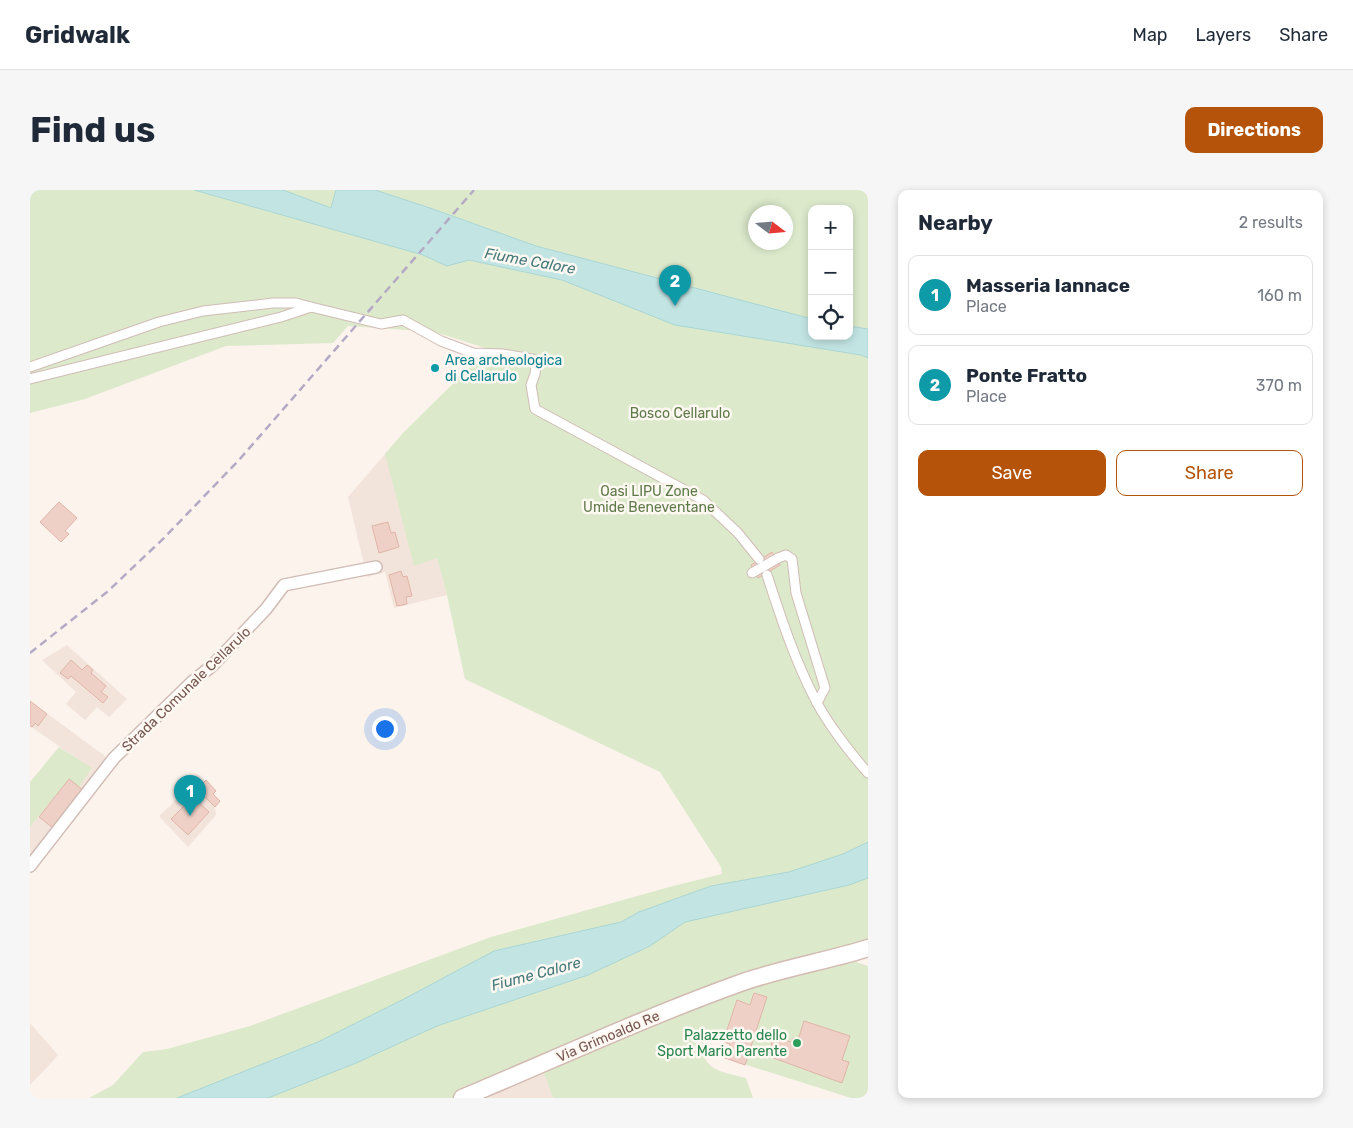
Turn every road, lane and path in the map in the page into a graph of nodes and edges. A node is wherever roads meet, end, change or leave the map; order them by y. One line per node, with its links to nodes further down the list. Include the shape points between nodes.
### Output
1 (311, 307): 2 (street, via 273,303 203,311 159,322); 3 (street); 4 (street, via 381,324 402,320 441,341 473,353 532,359 536,365 531,385 535,409 703,500 738,533)
2 (30, 367)
3 (30, 379)
4 (759, 559)
5 (376, 567): 10 (street, Strada Comunale Cellarulo, via 284,585 213,665 114,758)
6 (752, 573): 8 (street, via 786,555 792,559 796,593 825,688)
7 (767, 575): 8 (street, via 800,668)
8 (817, 703): 9 (street)
9 (868, 773)
10 (30, 866)
11 (868, 948): 12 (main road, Via Grimoaldo Re)
12 (842, 956): 13 (main road, Via Grimoaldo Re); 14 (main road, Via Grimoaldo Re, via 779,971 664,1012)
13 (868, 957)
14 (462, 1098)

